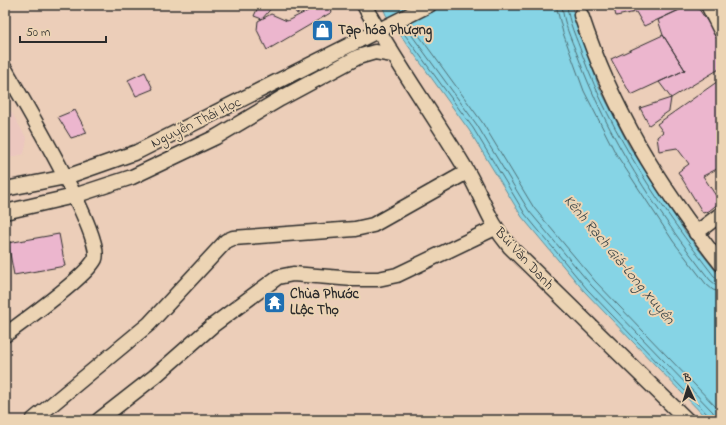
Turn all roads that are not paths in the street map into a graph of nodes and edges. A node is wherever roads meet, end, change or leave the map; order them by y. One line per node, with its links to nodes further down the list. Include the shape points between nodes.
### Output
1 (364, 5): 5 (street, Bùi Văn Danh)
2 (429, 5): 5 (street, Nguyễn Thái Học)
3 (708, 5): 6 (street)
4 (582, 15): 16 (street, via 595,58 624,120 658,179)
5 (378, 30): 7 (street, Bùi Văn Danh); 10 (street, Nguyễn Thái Học, via 137,152)
6 (721, 31)
7 (393, 55): 9 (street, Bùi Văn Danh); 12 (street, via 375,52 358,57 216,137 132,177)
8 (5, 69): 10 (street)
9 (468, 174): 15 (street, Bùi Văn Danh); 19 (street, via 373,225 355,229 233,238 226,241 149,324)
10 (66, 177): 11 (street, Nguyễn Thái Học); 12 (street)
11 (5, 189)
12 (74, 196): 13 (street); 18 (street, via 94,240 97,251 95,258 88,269)
13 (5, 212)
14 (721, 214): 16 (street)
15 (493, 225): 20 (street, via 397,274 378,280 293,274 278,277 212,326 154,377); 21 (street, Bùi Văn Danh, via 510,247)
16 (696, 233): 17 (street)
17 (721, 264)
18 (5, 335)
19 (33, 420)
20 (99, 420)
21 (687, 420)

